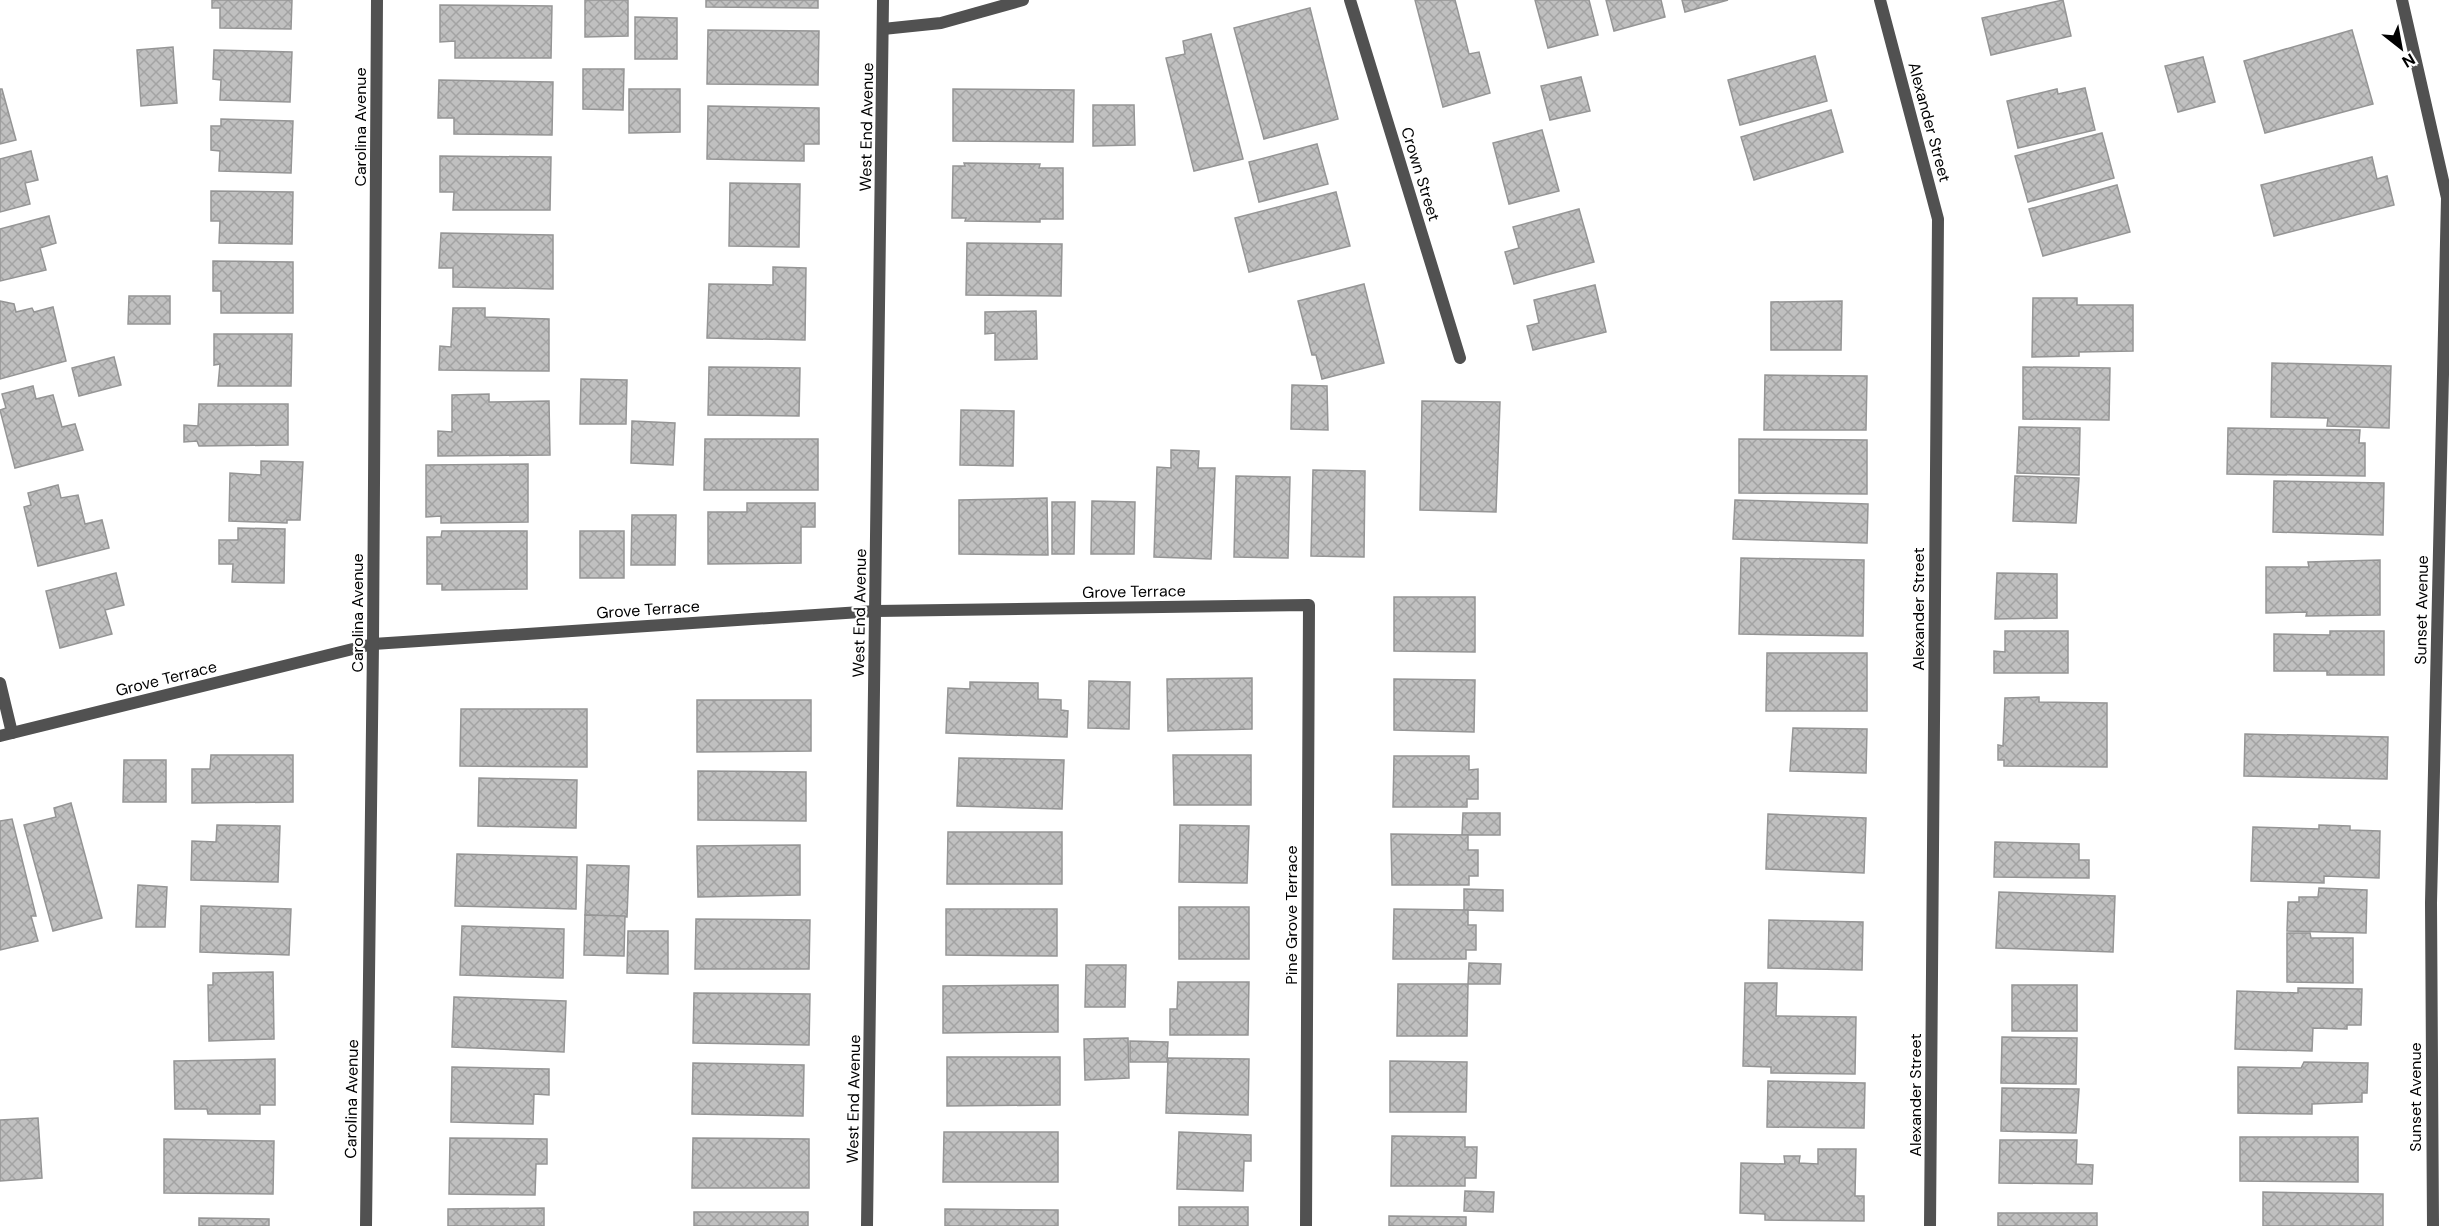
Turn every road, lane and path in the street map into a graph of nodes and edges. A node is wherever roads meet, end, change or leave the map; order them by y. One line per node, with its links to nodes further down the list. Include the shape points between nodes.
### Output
1 (377, 0): 11 (street, Carolina Avenue)
2 (883, 0): 7 (street, West End Avenue)
3 (1023, 0): 7 (street, via 941,23)
4 (1350, 0): 8 (street, Crown Street)
5 (1880, 0): 17 (street, Alexander Street, via 1938,219)
6 (2402, 0): 18 (street, Sunset Avenue, via 2447,198 2431,903)
7 (884, 29): 10 (street, West End Avenue)
8 (1460, 358)
9 (1309, 605): 10 (street, Grove Terrace); 16 (street, Pine Grove Terrace)
10 (876, 610): 11 (street, Grove Terrace); 15 (street, West End Avenue)
11 (373, 644): 13 (street, Grove Terrace); 14 (street, Carolina Avenue)
12 (0, 683): 13 (street)
13 (6, 734)
14 (366, 1226)
15 (867, 1226)
16 (1306, 1226)
17 (1930, 1226)
18 (2433, 1226)

